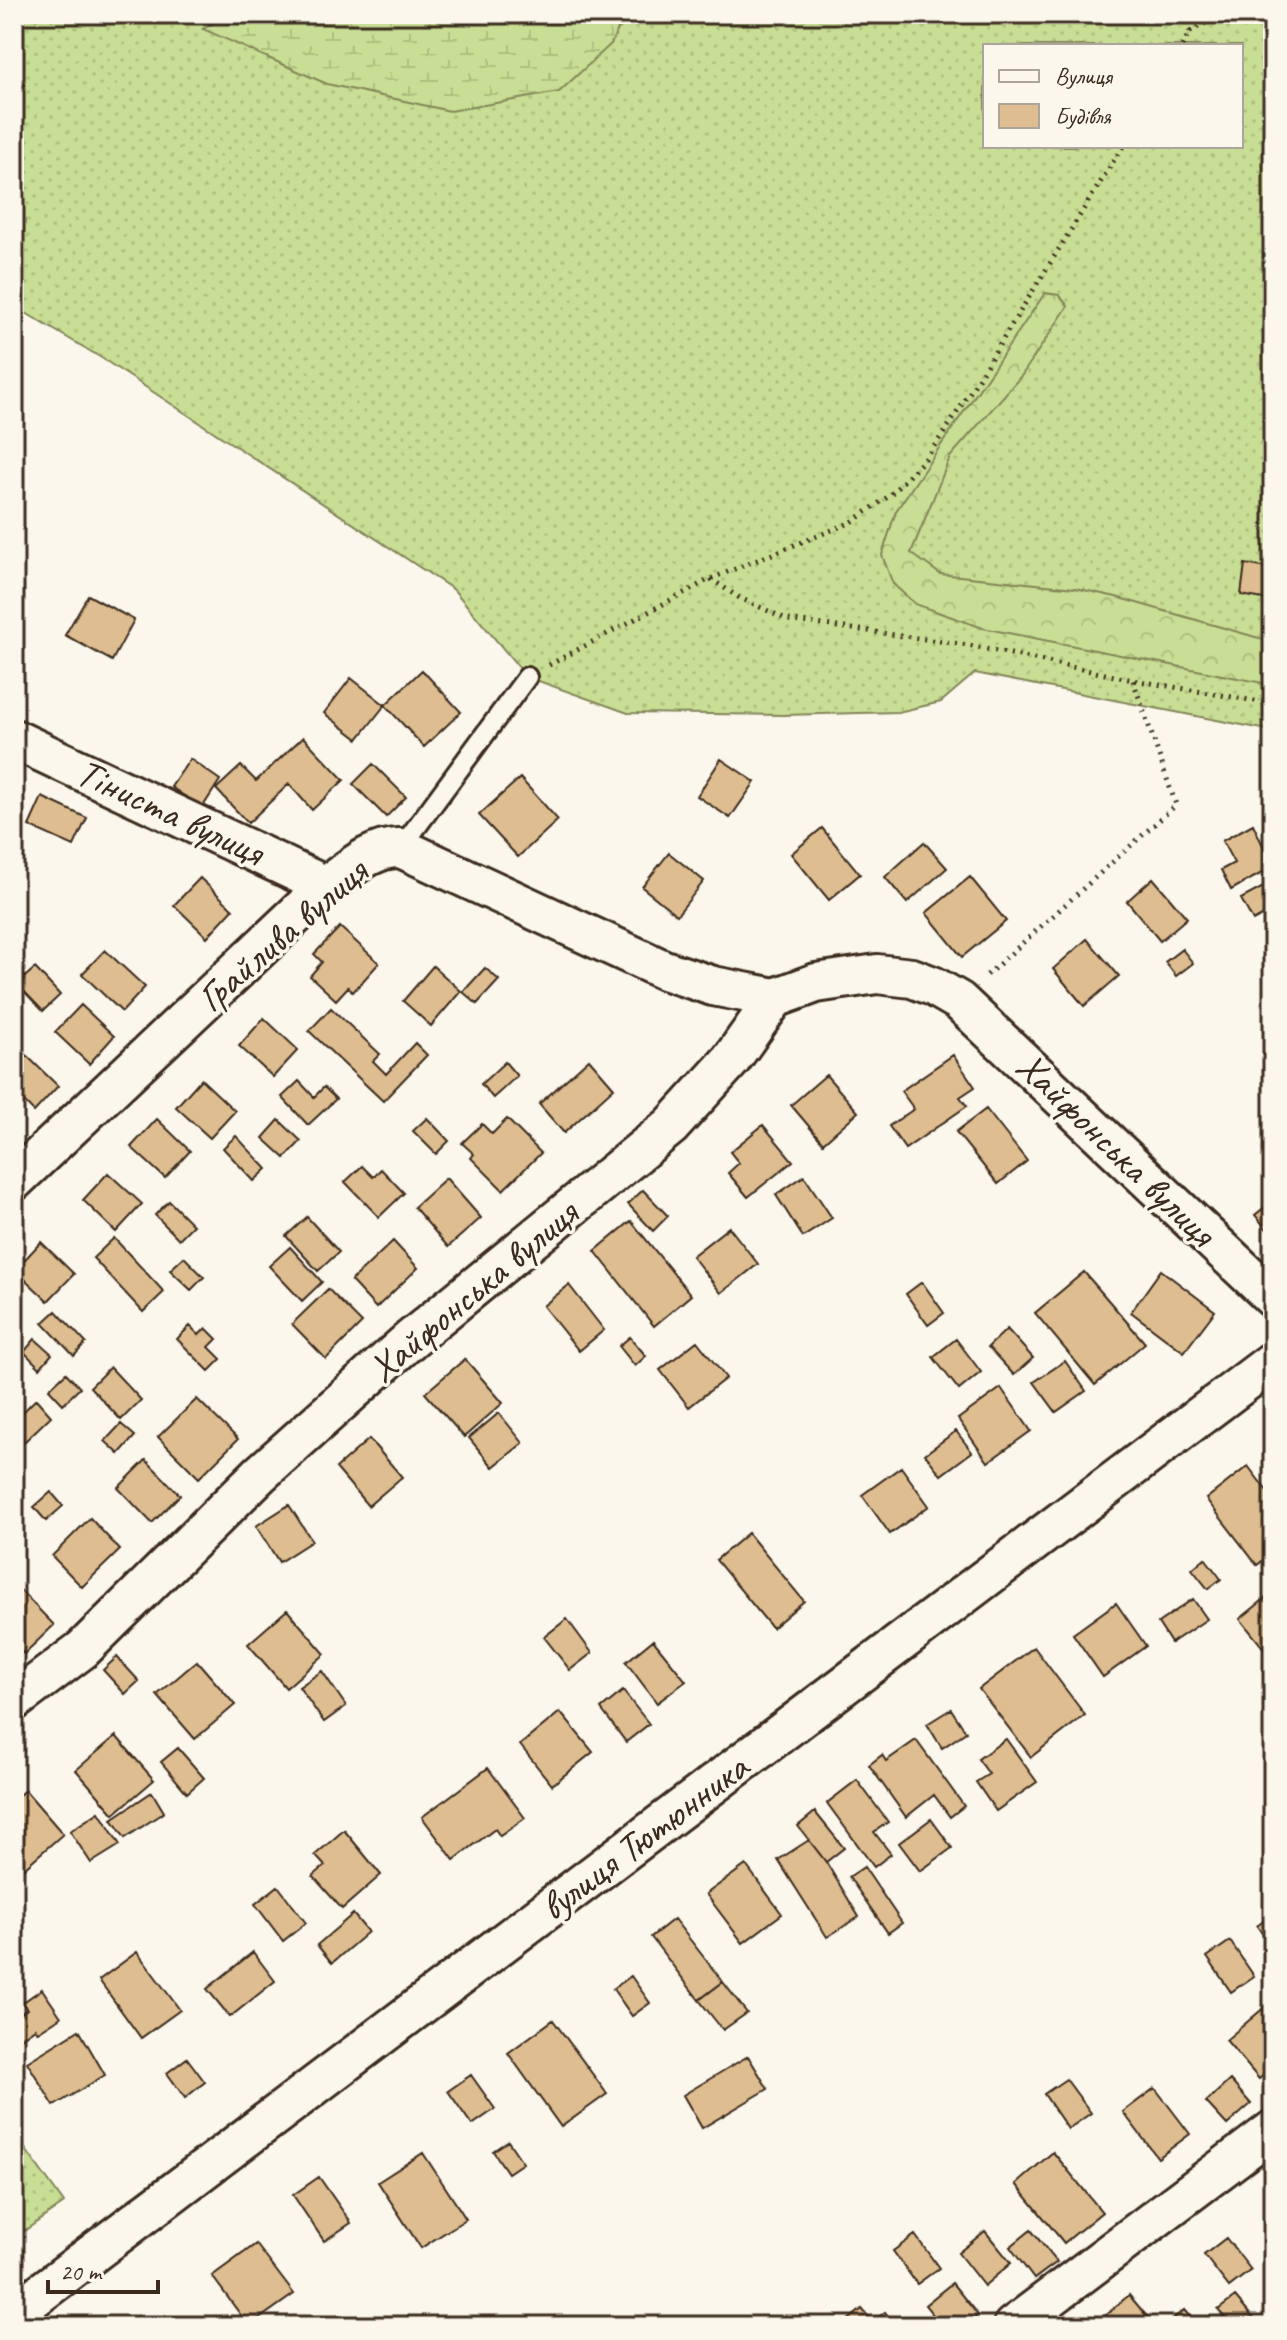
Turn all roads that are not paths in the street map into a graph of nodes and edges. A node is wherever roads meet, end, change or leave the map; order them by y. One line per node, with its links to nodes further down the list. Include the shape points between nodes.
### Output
1 (527, 677): 3 (lane)
2 (14, 739): 4 (street, Тіниста вулиця)
3 (401, 848): 4 (street, Грайлива вулиця, via 369,856); 5 (street, Грайлива вулиця, via 664,970)
4 (326, 886): 6 (street, Грайлива вулиця)
5 (775, 998): 7 (street, Хайфонська вулиця, via 816,983 877,974 912,978 959,1001); 9 (street, Хайфонська вулиця, via 731,1060 671,1126 411,1339 260,1474 83,1649)
6 (14, 1181)
7 (1273, 1298)
8 (1273, 1361): 11 (street, вулиця Тютюнника)
9 (14, 1701)
10 (1273, 2130): 12 (street)
11 (14, 2313)
12 (1013, 2326)

